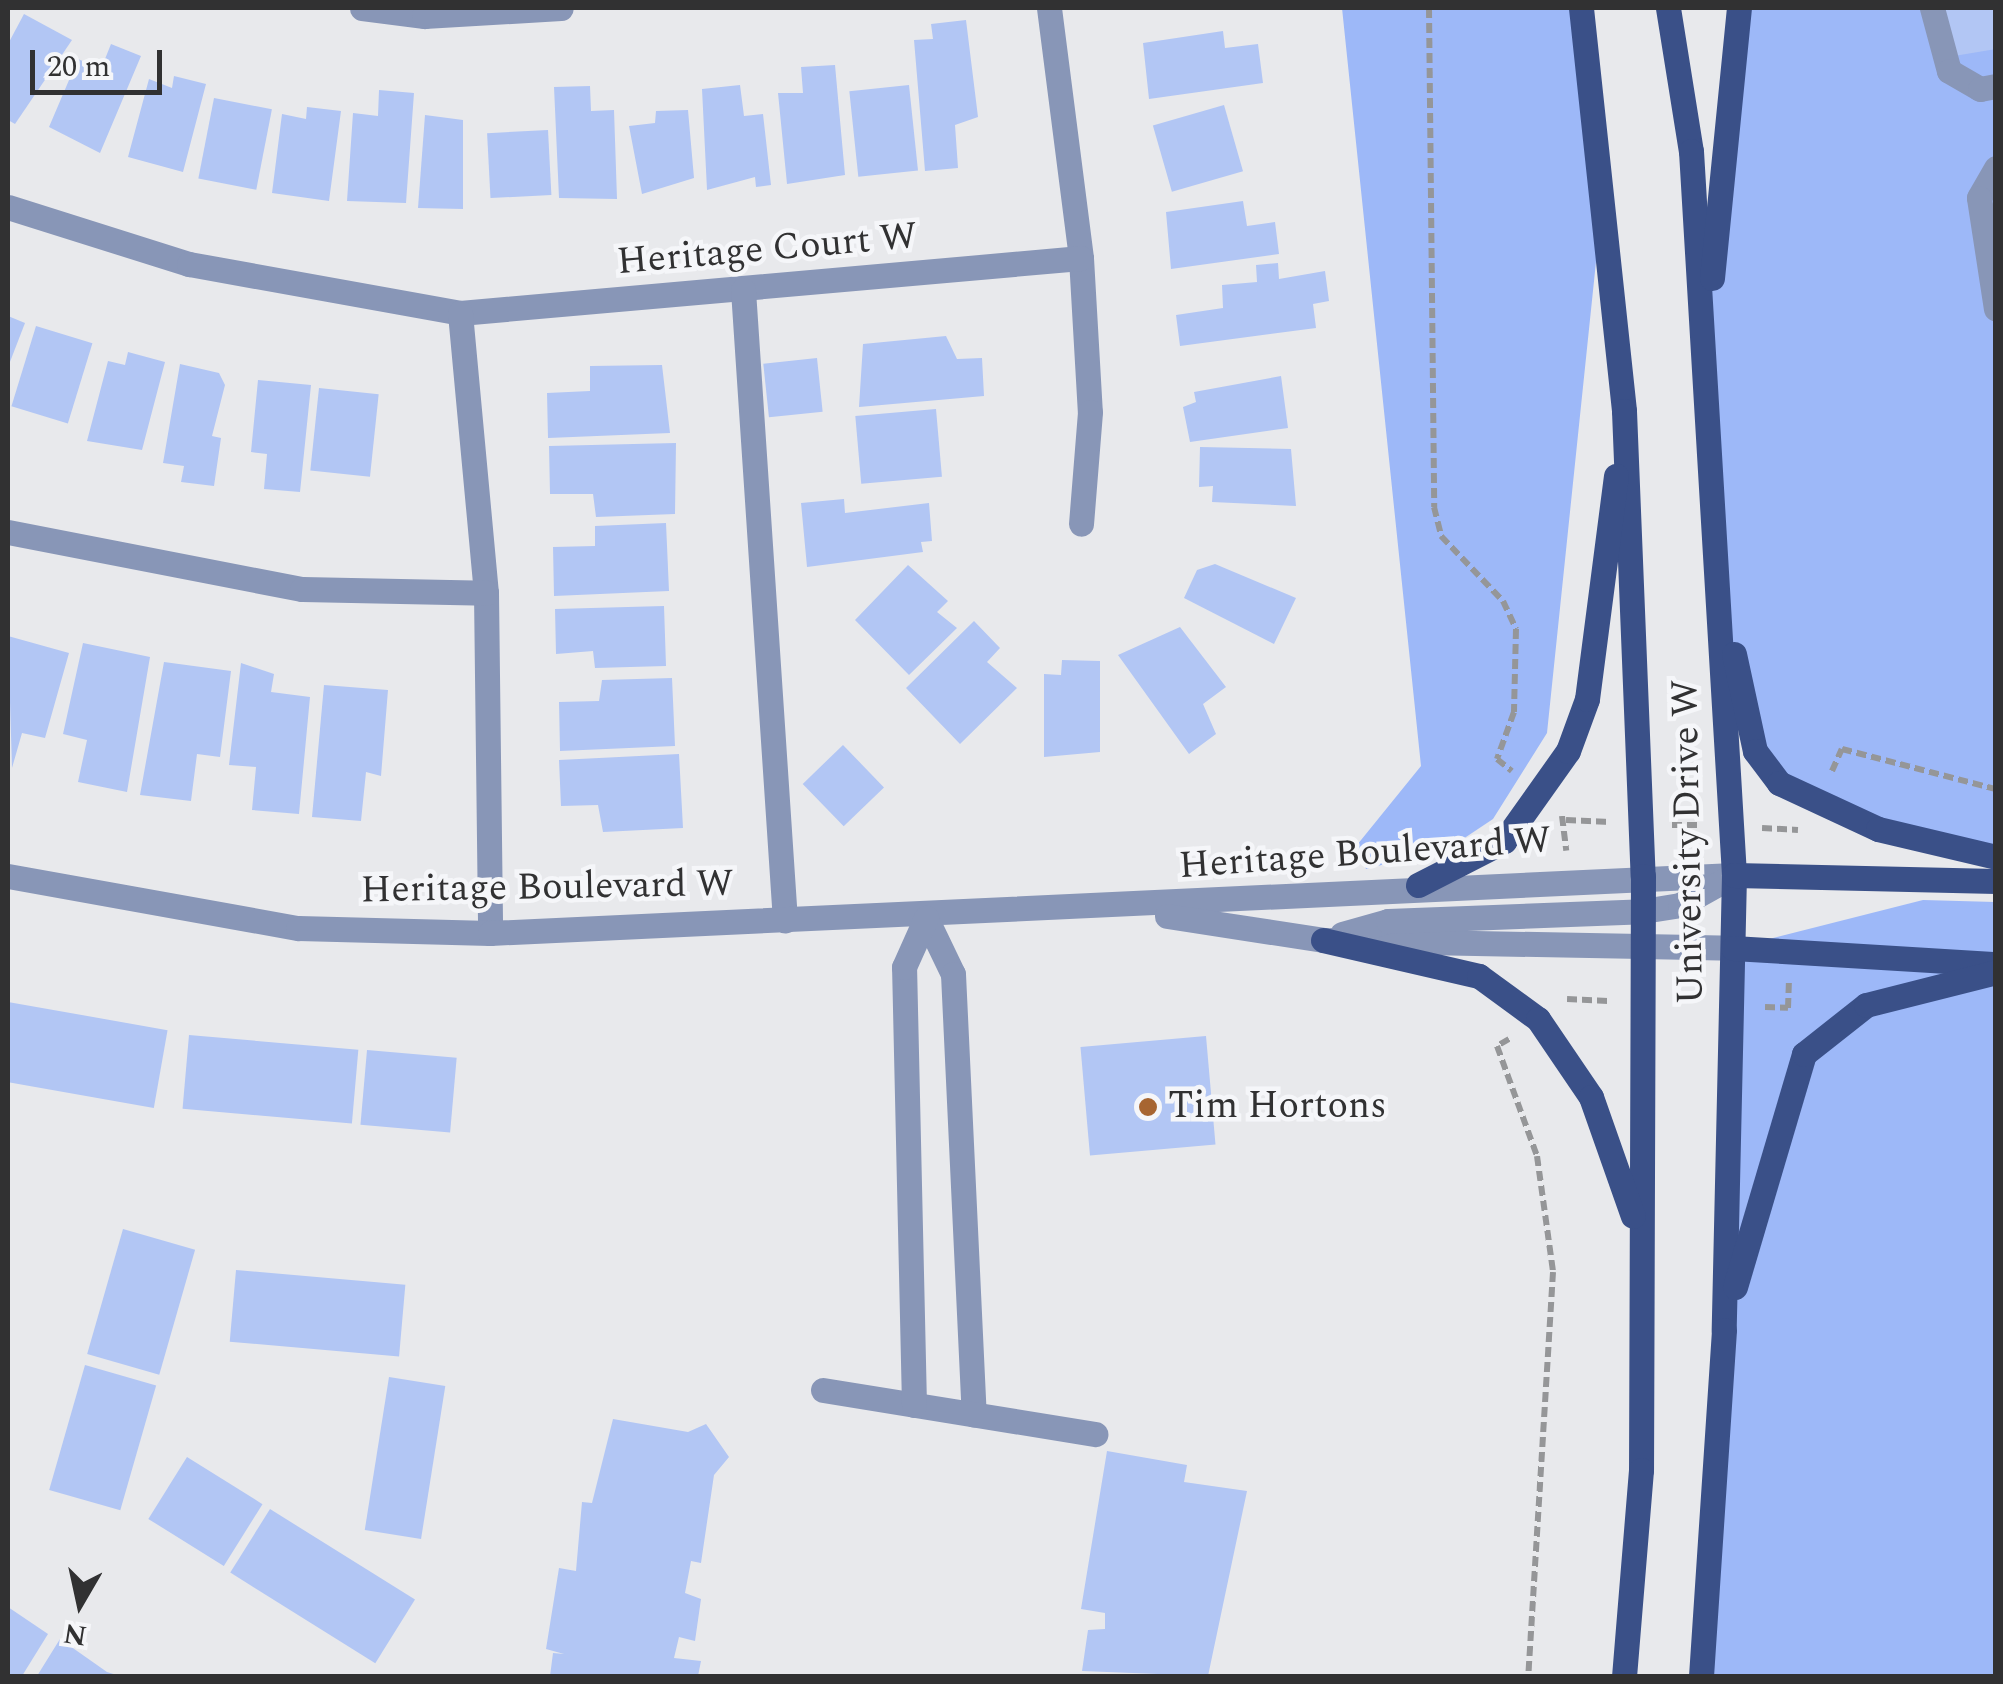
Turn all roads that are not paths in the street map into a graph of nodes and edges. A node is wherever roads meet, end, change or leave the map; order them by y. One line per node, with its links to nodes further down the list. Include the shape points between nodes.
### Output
1 (362, 8): 2 (street, via 424,16)
2 (561, 8)
3 (1049, 8): 11 (street)
4 (1581, 8): 16 (main road, University Drive W)
5 (1668, 8): 15 (main road, University Drive W, via 1691,151)
6 (1739, 8): 15 (main road)
7 (1932, 8): 8 (street, via 1949,71 1980,89)
8 (1996, 86)
9 (1996, 168): 13 (street, via 1979,198)
10 (8, 206): 14 (street, Heritage Court W, via 190,264)
11 (1081, 258): 12 (street, Heritage Court W); 17 (street, via 1090,412)
12 (743, 290): 14 (street, Heritage Court W); 30 (street)
13 (1996, 308)
14 (460, 312): 20 (street)
15 (1706, 353): 19 (main road, University Drive W)
16 (1624, 411): 24 (main road, University Drive W); 26 (main road, via 1586,699 1568,751 1504,841)
17 (1081, 524)
18 (8, 532): 20 (street, via 302,589)
19 (1718, 576): 21 (main road, via 1755,751 1779,783 1878,830); 22 (main road, University Drive W)
20 (486, 593): 31 (street)
21 (1996, 858)
22 (1734, 875): 24 (street, Heritage Boulevard W); 25 (main road); 28 (street, via 1680,905); 33 (main road, University Drive W)
23 (8, 876): 31 (street, Heritage Boulevard W, via 298,928)
24 (1643, 876): 26 (street, Heritage Boulevard W); 28 (main road, University Drive W)
25 (1996, 881)
26 (1418, 885): 27 (street, Heritage Boulevard W)
27 (1093, 910): 29 (street, Heritage Boulevard W); 32 (street, Heritage Boulevard W)
28 (1643, 911): 32 (street, via 1388,921); 34 (main road, University Drive W)
29 (926, 918): 30 (street, Heritage Boulevard W); 40 (street, via 904,968); 41 (street, via 953,974)
30 (785, 921): 31 (street, Heritage Boulevard W)
31 (490, 934)
32 (1323, 940): 34 (street, Heritage Boulevard W); 37 (main road, via 1480,976 1538,1019 1591,1096)
33 (1734, 948): 34 (street, Heritage Boulevard W); 35 (main road); 38 (main road, University Drive W)
34 (1643, 951): 37 (main road, University Drive W)
35 (1996, 964)
36 (1996, 972): 38 (main road, via 1866,1005 1804,1054)
37 (1642, 1246): 43 (main road, University Drive W, via 1641,1470)
38 (1724, 1330): 44 (main road, University Drive W)
39 (823, 1390): 40 (street)
40 (914, 1405): 41 (street)
41 (974, 1414): 42 (street)
42 (1095, 1434)
43 (1624, 1676)
44 (1701, 1676)

